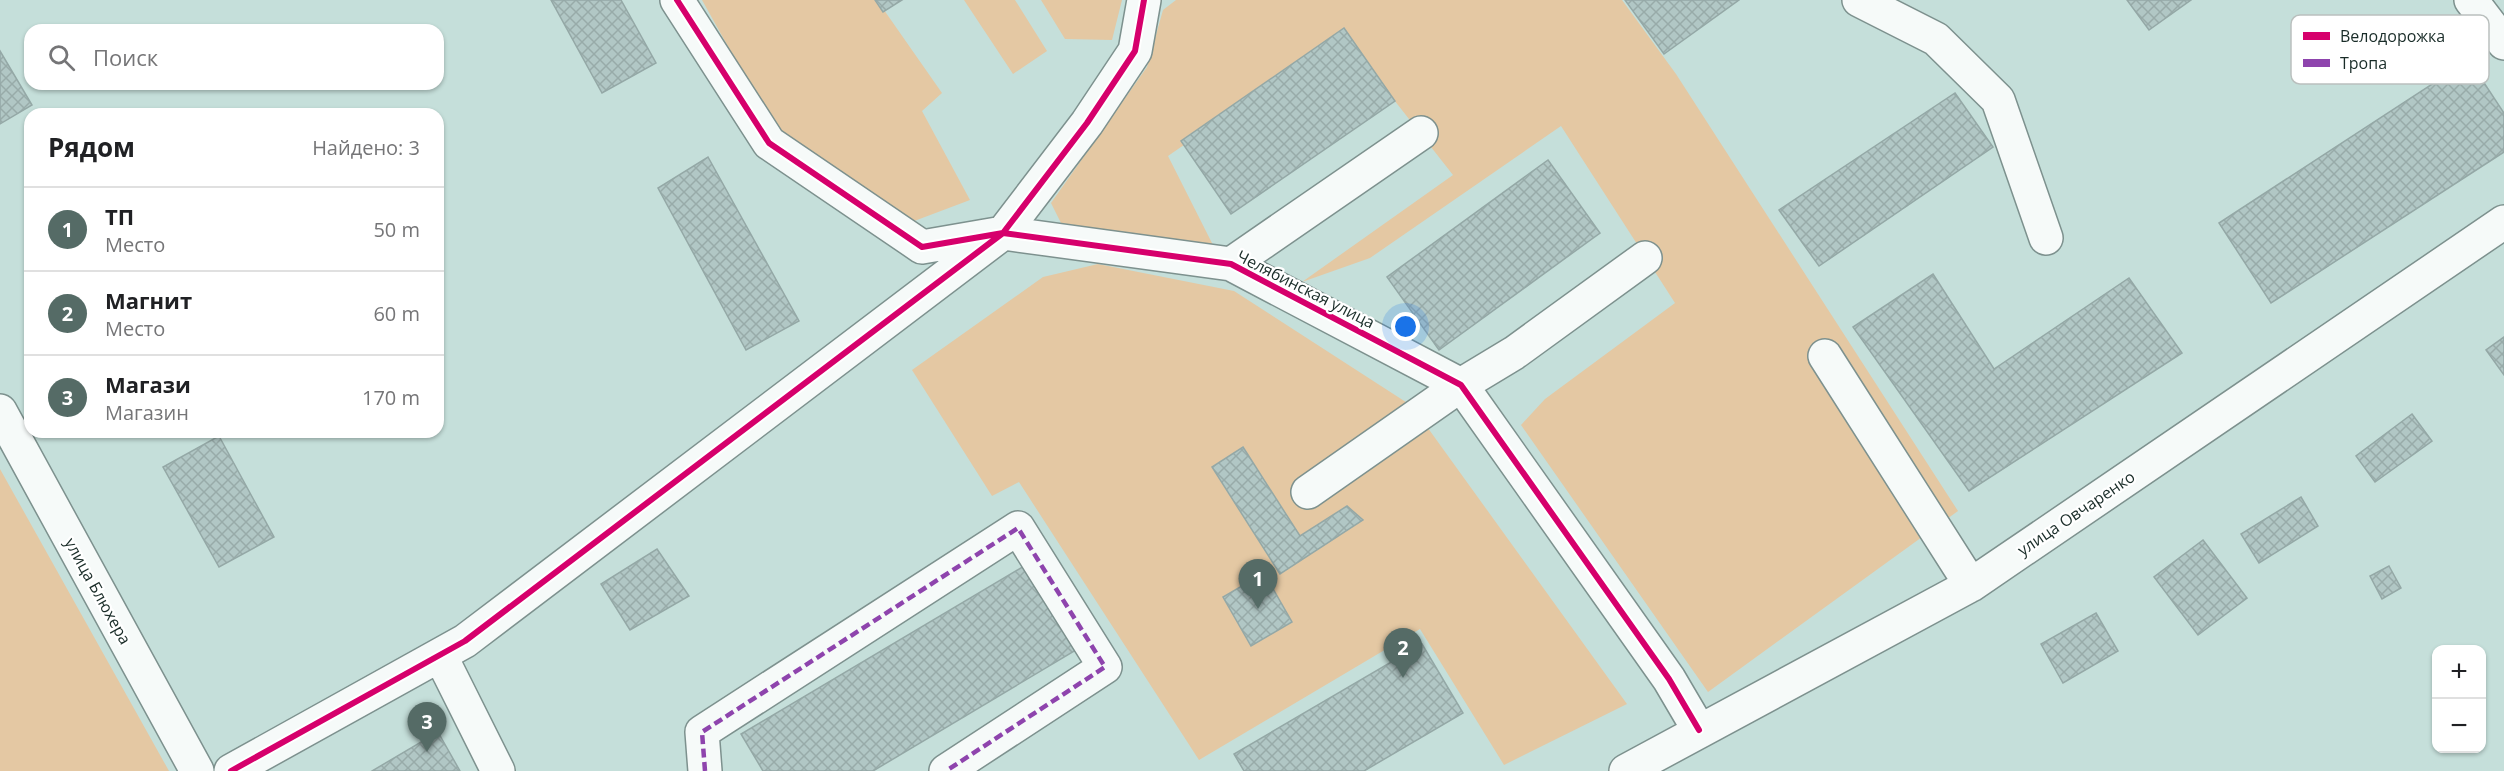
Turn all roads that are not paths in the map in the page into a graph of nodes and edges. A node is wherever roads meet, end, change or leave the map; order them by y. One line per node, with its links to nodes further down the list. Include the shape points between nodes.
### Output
1 (677, 0): 10 (street, Челябинская улица, via 769,143 922,246)
2 (1144, 0): 10 (street, via 1135,51 1087,123)
3 (1859, 0): 11 (street, via 1936,39 1998,100)
4 (2471, 0): 5 (street)
5 (2483, 15)
6 (2489, 23): 7 (street)
7 (2504, 43)
8 (1421, 133): 13 (street)
9 (2504, 222): 18 (street, улица Овчаренко)
10 (1003, 233): 13 (street, Челябинская улица); 19 (street)
11 (2046, 238)
12 (1645, 258): 15 (street, via 1514,353)
13 (1231, 264): 15 (street, Челябинская улица)
14 (1825, 356): 18 (street)
15 (1461, 384): 17 (street); 20 (street, Челябинская улица, via 1669,679)
16 (0, 411): 22 (street, улица Блюхера)
17 (1308, 492)
18 (1971, 585): 20 (street, улица Овчаренко)
19 (441, 655): 23 (street); 24 (street)
20 (1699, 730): 21 (street, улица Овчаренко)
21 (1634, 769)
22 (197, 771)
23 (231, 771)
24 (498, 771)
25 (705, 771): 26 (street, via 702,732 1018,528 1105,667)
26 (946, 771)

